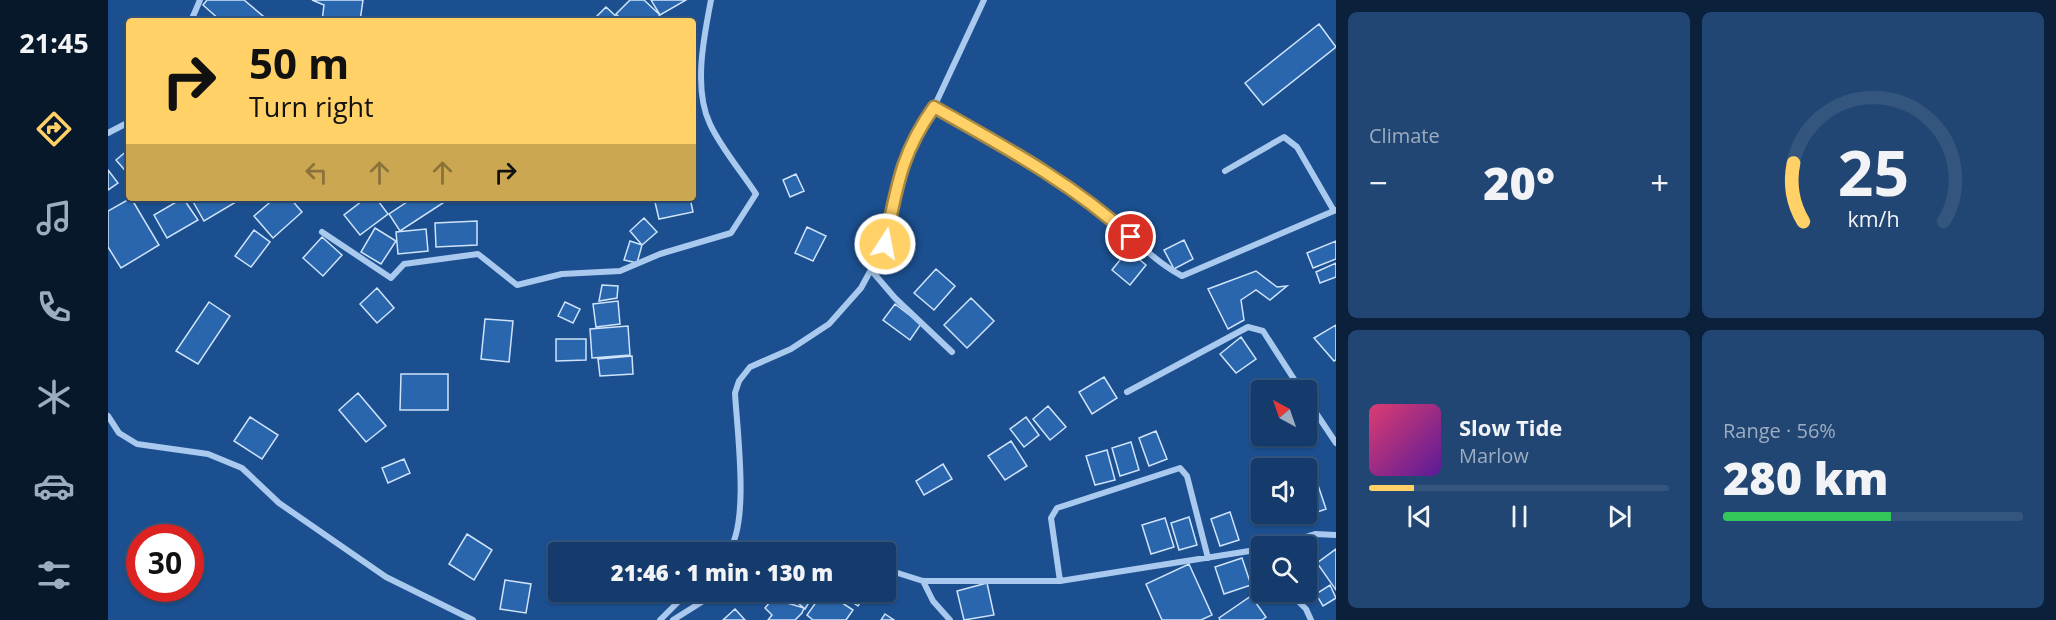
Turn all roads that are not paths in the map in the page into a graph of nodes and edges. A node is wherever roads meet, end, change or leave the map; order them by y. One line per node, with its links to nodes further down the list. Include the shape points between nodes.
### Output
1 (200, 0): 4 (street)
2 (711, 0): 10 (street, via 703,44 702,83 709,123 756,194 731,232 620,271 562,274 517,285 478,254 404,264 392,278)
3 (984, 0): 5 (street)
4 (192, 18)
5 (934, 107): 9 (street, via 1021,156 1099,208 1163,266 1182,276); 11 (street, via 905,154 885,244)
6 (126, 124): 7 (street)
7 (108, 134)
8 (1225, 171): 9 (street, via 1284,137 1297,147)
9 (1335, 210)
10 (322, 232)
11 (871, 270): 12 (street); 20 (street, via 861,288 828,324 791,349 750,367 739,381 735,393 741,508)
12 (952, 352)
13 (1295, 380): 14 (street, via 1263,331 1248,327)
14 (1127, 392)
15 (1317, 414): 17 (street)
16 (108, 416): 29 (street, via 119,433 137,444 208,454 242,468 279,503 386,577)
17 (1336, 443)
18 (1336, 535): 19 (street)
19 (1309, 536)
20 (734, 542)
21 (1251, 550): 22 (street)
22 (1208, 558): 25 (street); 25 (street, via 1187,476 1180,468 1057,508 1051,518)
23 (896, 572): 24 (street)
24 (923, 581): 25 (street); 32 (street, via 933,601)
25 (1060, 581)
26 (678, 602): 30 (street)
27 (702, 602): 31 (street)
28 (1299, 602): 33 (street)
29 (473, 620)
30 (660, 620)
31 (673, 620)
32 (950, 620)
33 (1311, 620)

